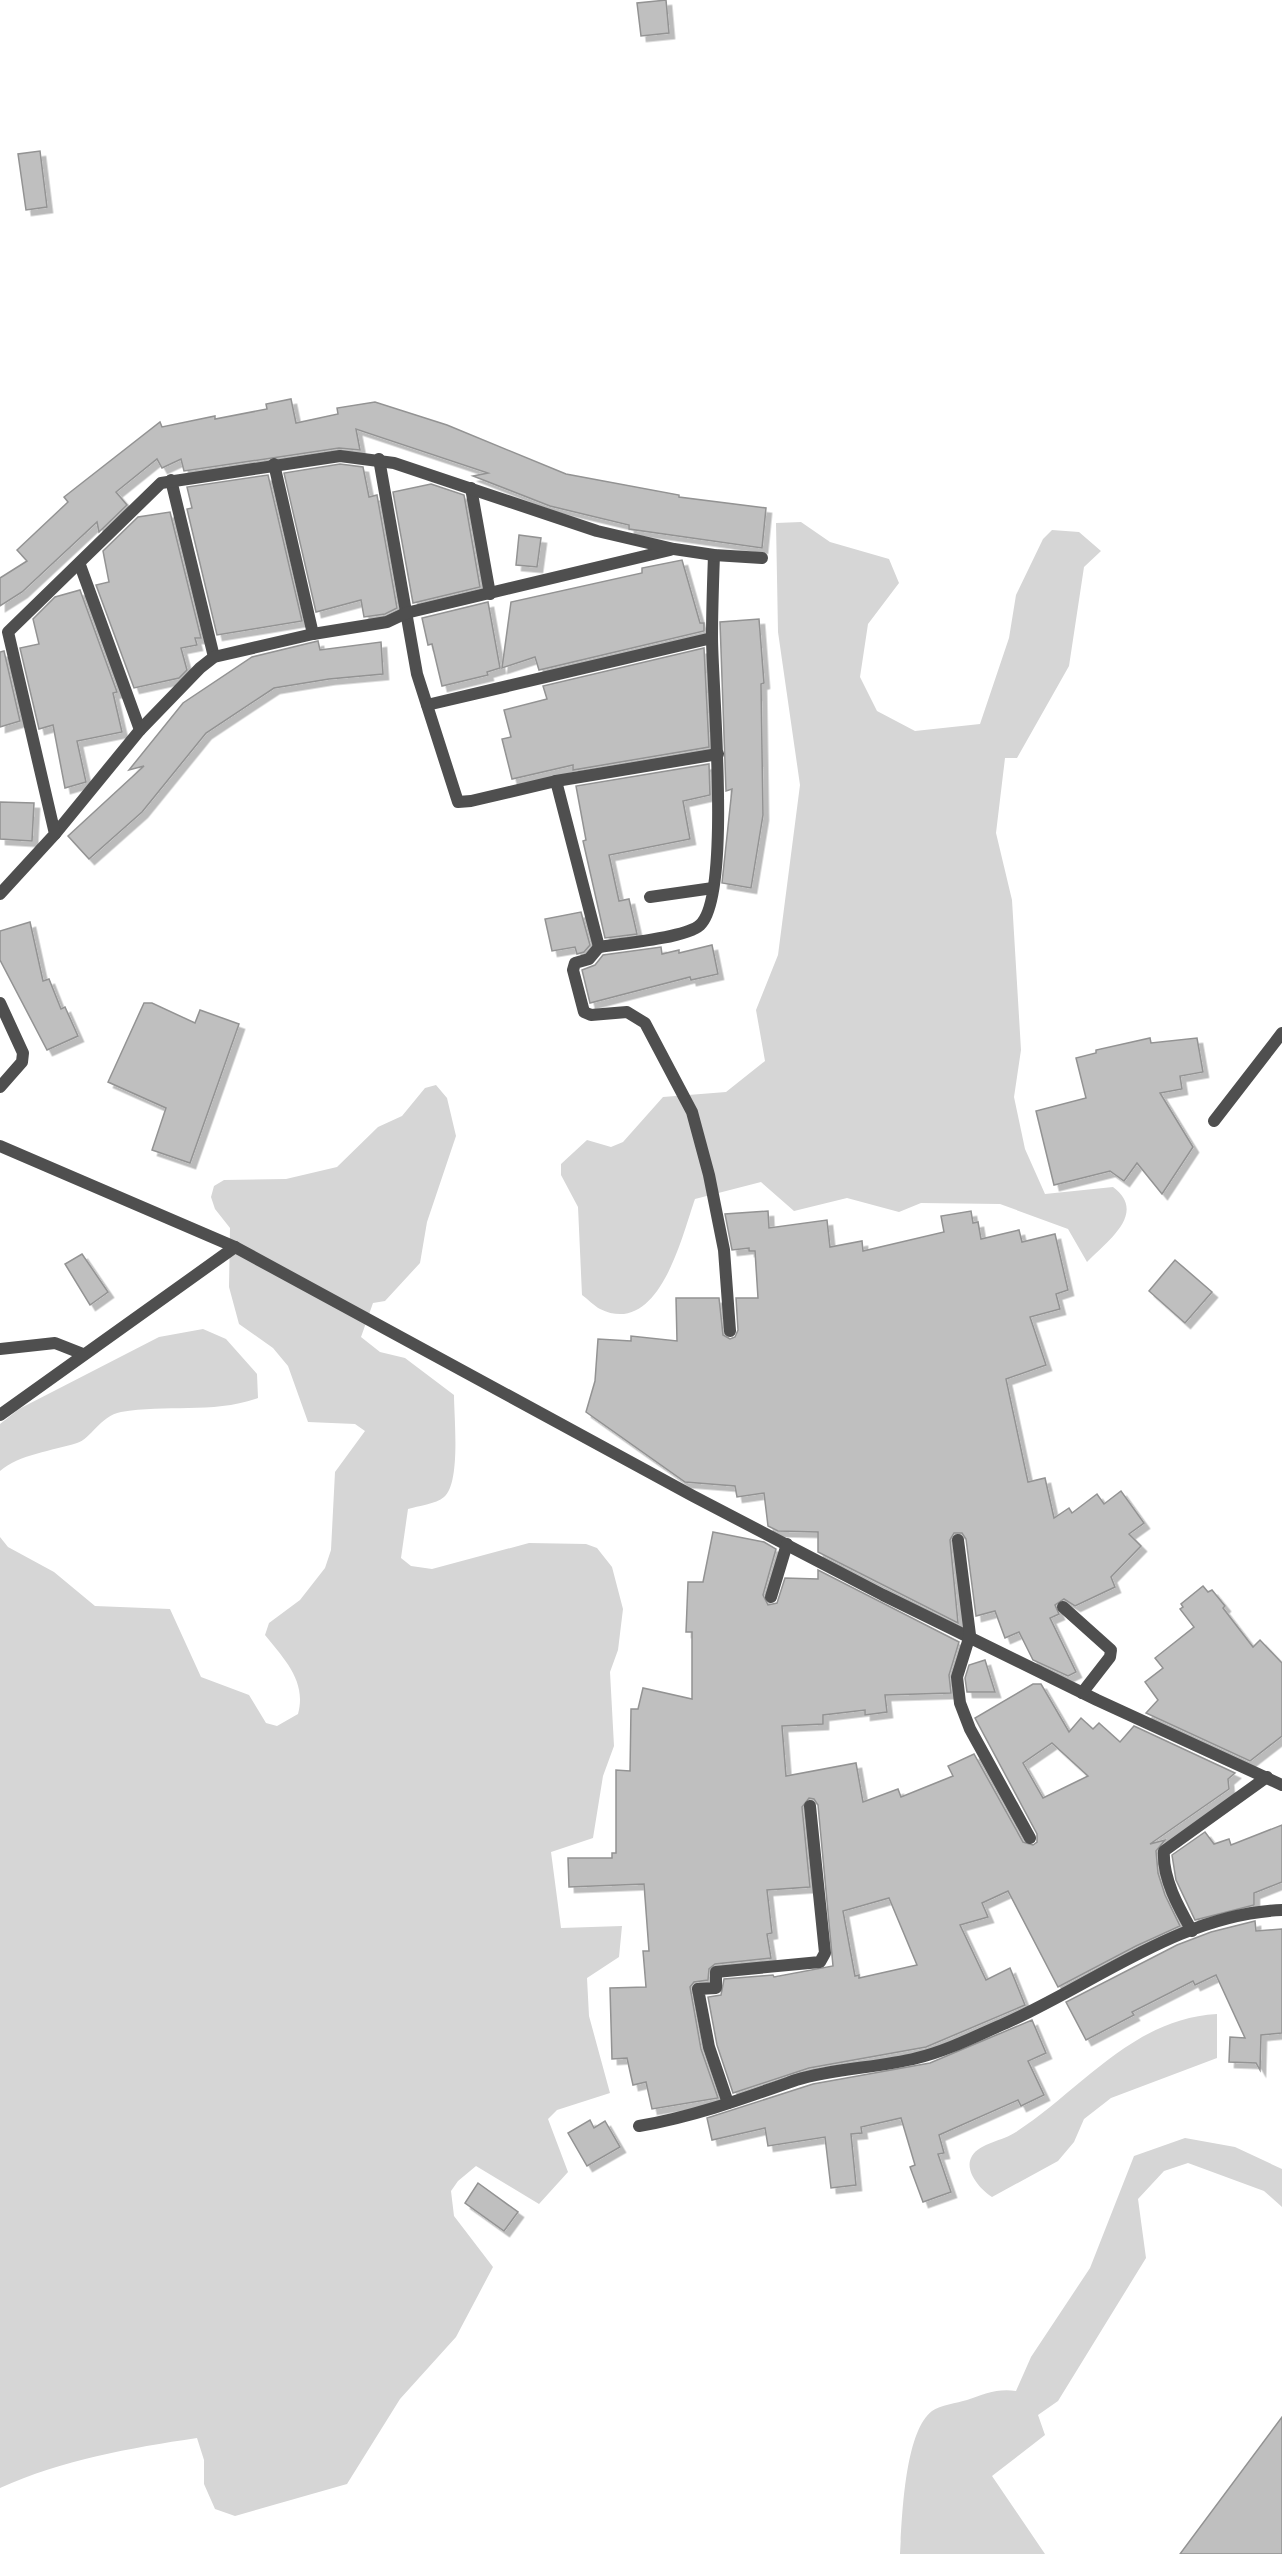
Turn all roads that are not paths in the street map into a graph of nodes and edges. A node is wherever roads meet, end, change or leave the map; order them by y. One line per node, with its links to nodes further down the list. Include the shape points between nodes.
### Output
1 (379, 459): 2 (street, via 340,456); 4 (street); 10 (street)
2 (274, 464): 3 (street); 11 (street)
3 (171, 480): 8 (street, via 155,486); 13 (street)
4 (471, 488): 5 (street, via 597,531); 9 (street)
5 (674, 549): 6 (street); 9 (street)
6 (714, 555): 7 (street); 12 (street)
7 (762, 558)
8 (80, 565): 15 (street); 18 (street, via 8,632)
9 (490, 594): 10 (street)
10 (406, 613): 11 (street, via 387,622); 14 (street)
11 (313, 634): 13 (street)
12 (712, 638): 14 (street); 16 (street)
13 (214, 657): 15 (street)
14 (427, 705): 17 (street, via 460,803)
15 (140, 730): 18 (street)
16 (718, 753): 17 (street); 19 (street)
17 (556, 781): 22 (street)
18 (56, 834): 20 (street)
19 (713, 888): 21 (street); 22 (street, via 704,921 694,929)
20 (0, 894)
21 (650, 897)
22 (598, 947): 29 (street, via 589,959 575,963 573,970 584,1012 627,1012 645,1023 692,1112 724,1250)
23 (0, 1003): 25 (street, via 23,1053 22,1062)
24 (1282, 1033): 26 (street)
25 (0, 1088)
26 (1214, 1121)
27 (0, 1146): 28 (street)
28 (235, 1247): 31 (street); 34 (street)
29 (730, 1331)
30 (0, 1349): 31 (street, via 55,1343)
31 (83, 1354): 32 (street)
32 (0, 1415)
33 (958, 1540): 37 (street)
34 (787, 1544): 35 (street); 37 (street)
35 (771, 1597)
36 (1063, 1607): 38 (street, via 1111,1650 1110,1657)
37 (970, 1635): 38 (street); 42 (street, via 957,1677 960,1702 970,1729)
38 (1082, 1693): 39 (street)
39 (1267, 1777): 40 (street); 44 (street, via 1164,1851 1163,1862)
40 (1282, 1785)
41 (810, 1806): 45 (street, via 824,1959 716,1972 716,1988 698,1989 709,2047)
42 (1030, 1838)
43 (1282, 1910): 44 (street, via 1254,1911)
44 (1192, 1931): 45 (street, via 1152,1947 1007,2022 920,2058 798,2080)
45 (728, 2103): 46 (street)
46 (639, 2126)

